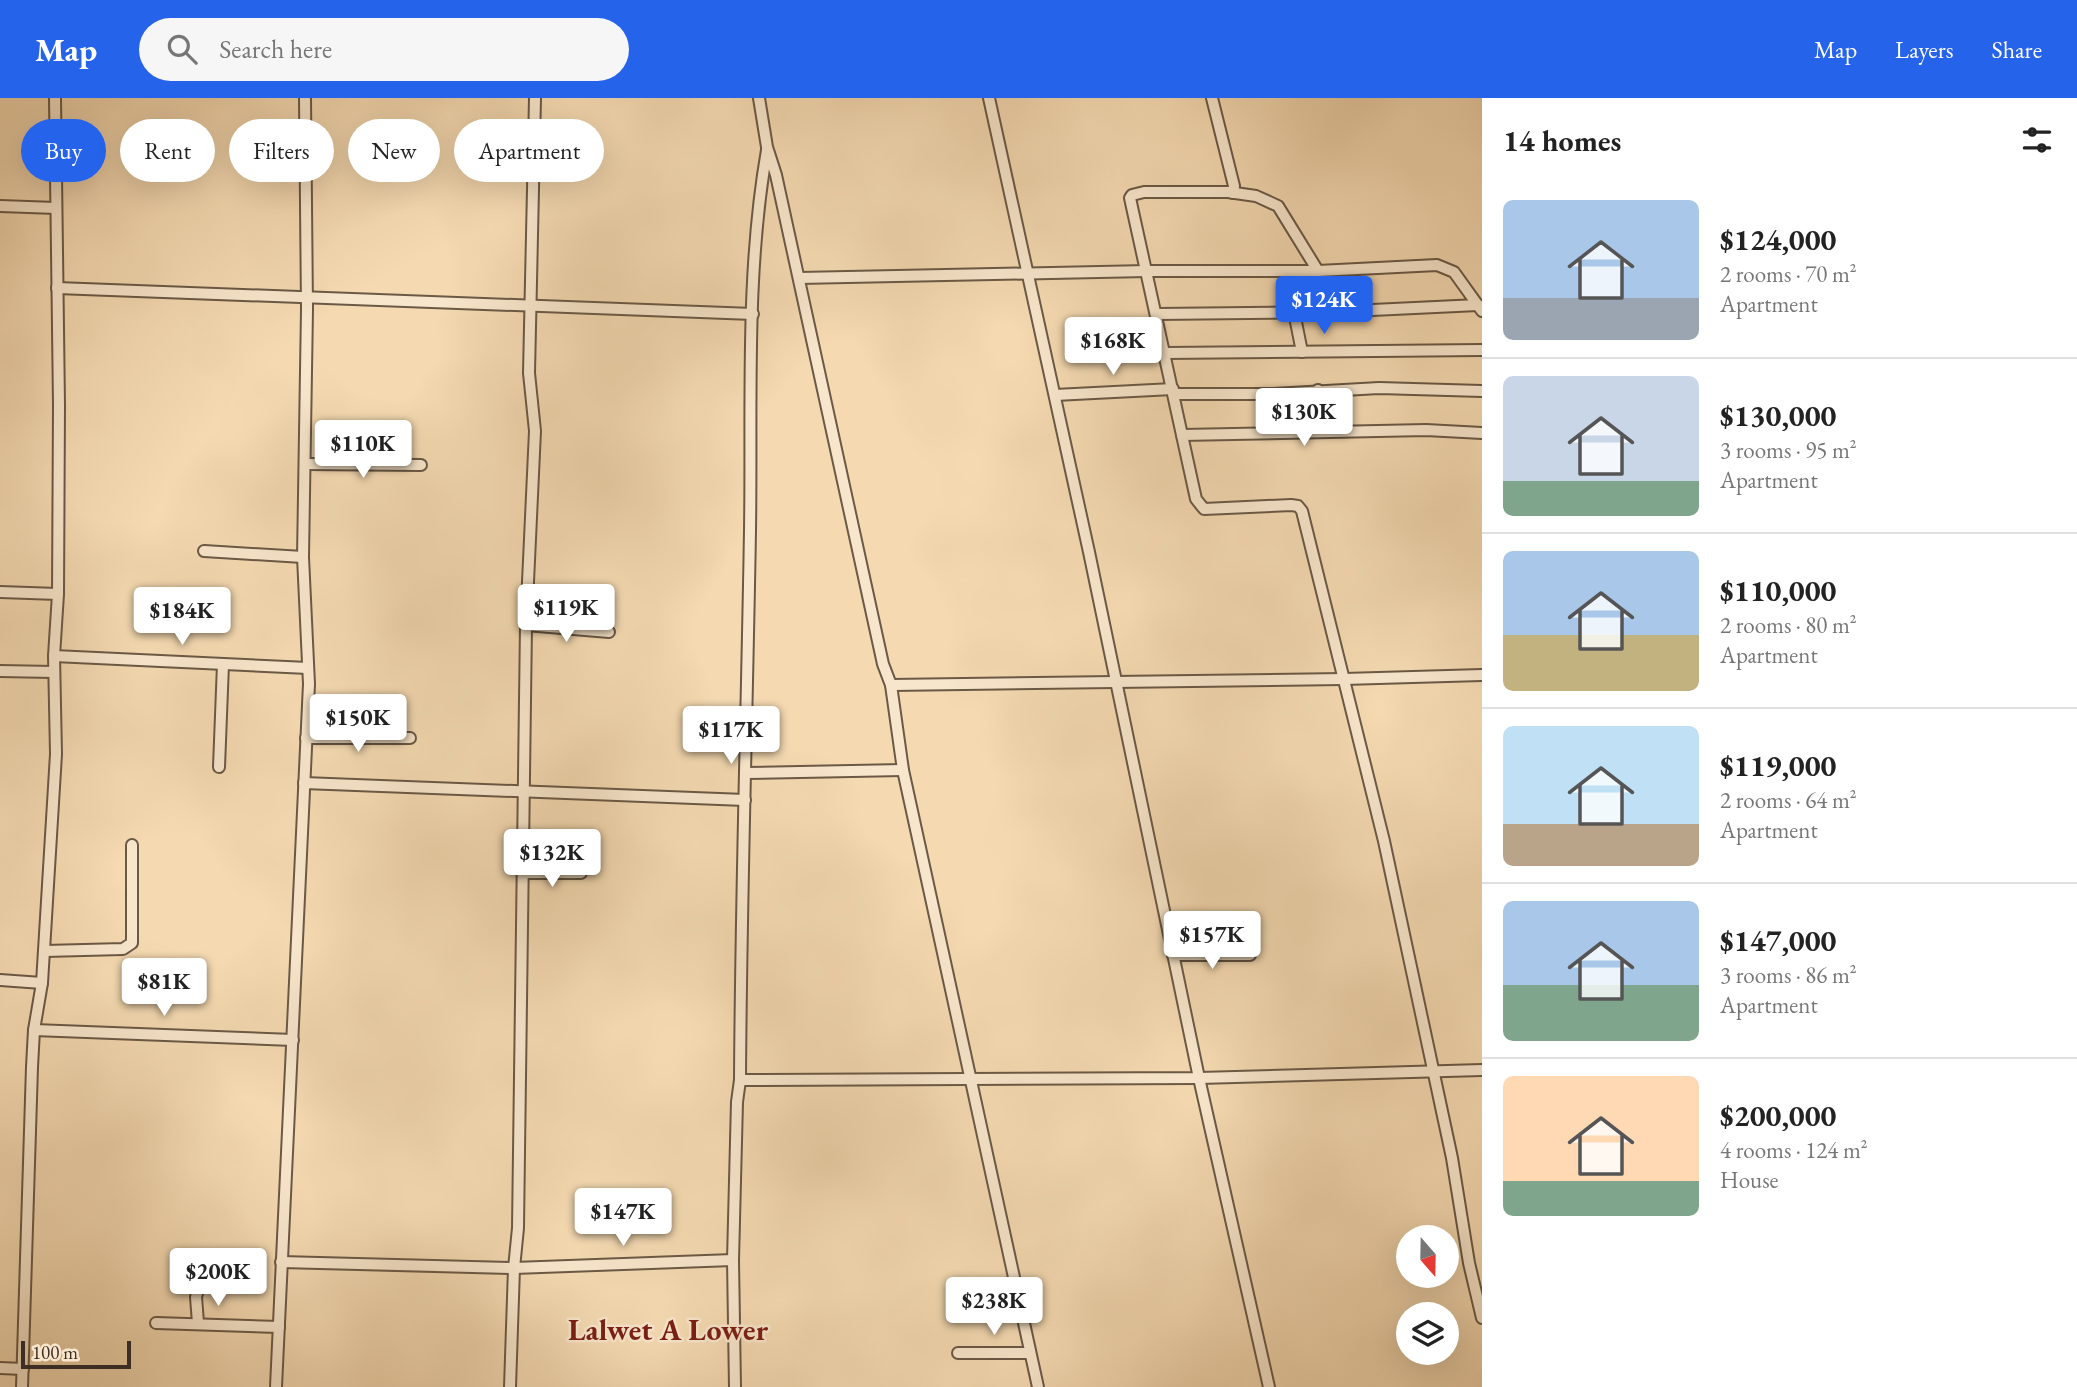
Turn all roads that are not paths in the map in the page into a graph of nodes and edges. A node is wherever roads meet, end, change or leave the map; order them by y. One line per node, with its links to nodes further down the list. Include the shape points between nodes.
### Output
1 (55, 98): 10 (street)
2 (305, 98): 17 (street)
3 (535, 98): 18 (street)
4 (759, 98): 7 (street)
5 (989, 98): 14 (street)
6 (1212, 98): 8 (street)
7 (767, 147): 15 (street); 21 (street)
8 (1233, 193): 11 (street, via 1132,195); 13 (street, via 1256,195 1278,205)
9 (0, 206): 10 (street)
10 (56, 208): 16 (street)
11 (1147, 271): 12 (street); 14 (street); 22 (street)
12 (1288, 271): 13 (street); 20 (street)
13 (1318, 271): 19 (street, via 1437,265 1454,272)
14 (1027, 273): 15 (street); 29 (street)
15 (799, 278): 49 (street)
16 (57, 288): 17 (street); 38 (street)
17 (307, 299): 18 (street); 33 (street)
18 (530, 306): 21 (street); 39 (street, via 529,373 535,431)
19 (1480, 308): 20 (street)
20 (1294, 312): 22 (street); 24 (street)
21 (753, 314): 54 (street)
22 (1157, 314): 25 (street)
23 (1482, 350): 24 (street)
24 (1302, 352): 25 (street)
25 (1166, 353): 28 (street)
26 (1318, 390): 27 (street); 28 (street); 30 (street)
27 (1482, 391)
28 (1173, 392): 29 (street); 32 (street)
29 (1055, 396): 48 (street)
30 (1323, 432): 31 (street); 32 (street)
31 (1482, 433)
32 (1182, 435): 47 (street, via 1193,491 1204,509 1291,505 1302,511)
33 (306, 464): 34 (street); 36 (street)
34 (421, 465)
35 (204, 551): 36 (street)
36 (303, 557): 43 (street)
37 (0, 592): 38 (street)
38 (58, 594): 41 (street)
39 (526, 625): 40 (street); 56 (street)
40 (609, 632)
41 (54, 656): 42 (street); 45 (street)
42 (223, 664): 43 (street); 52 (street)
43 (309, 668): 51 (street)
44 (0, 671): 45 (street)
45 (54, 672): 61 (street, via 56,754)
46 (1482, 674): 47 (street)
47 (1344, 679): 48 (street); 69 (street, via 1384,841)
48 (1116, 681): 49 (street); 62 (street)
49 (891, 685): 53 (street)
50 (410, 737): 51 (street)
51 (306, 738): 55 (street)
52 (219, 767)
53 (903, 770): 54 (street); 70 (street)
54 (746, 773): 57 (street)
55 (304, 783): 56 (street); 67 (street)
56 (525, 790): 57 (street); 59 (street)
57 (745, 800): 72 (street)
58 (132, 845): 61 (street, via 130,946)
59 (523, 873): 60 (street); 75 (street, via 519,1214)
60 (581, 873)
61 (45, 951): 65 (street)
62 (1173, 955): 63 (street); 71 (street)
63 (1250, 955)
64 (0, 980): 65 (street)
65 (42, 983): 66 (street)
66 (34, 1030): 67 (street); 85 (street)
67 (293, 1040): 74 (street)
68 (1482, 1070): 69 (street)
69 (1432, 1072): 71 (street); 76 (street)
70 (970, 1078): 71 (street); 72 (street); 83 (street)
71 (1199, 1078): 91 (street)
72 (740, 1080): 73 (street)
73 (733, 1260): 75 (street); 89 (street)
74 (281, 1262): 75 (street); 81 (street)
75 (514, 1268): 88 (street)
76 (1476, 1270): 78 (street)
77 (202, 1275): 80 (street, via 196,1297)
78 (1482, 1318)
79 (156, 1323): 80 (street)
80 (198, 1323): 81 (street)
81 (279, 1327): 87 (street)
82 (958, 1353): 83 (street)
83 (1030, 1353): 90 (street)
84 (0, 1368): 85 (street)
85 (23, 1369): 86 (street)
86 (22, 1387)
87 (276, 1387)
88 (510, 1387)
89 (735, 1387)
90 (1038, 1387)
91 (1269, 1387)

